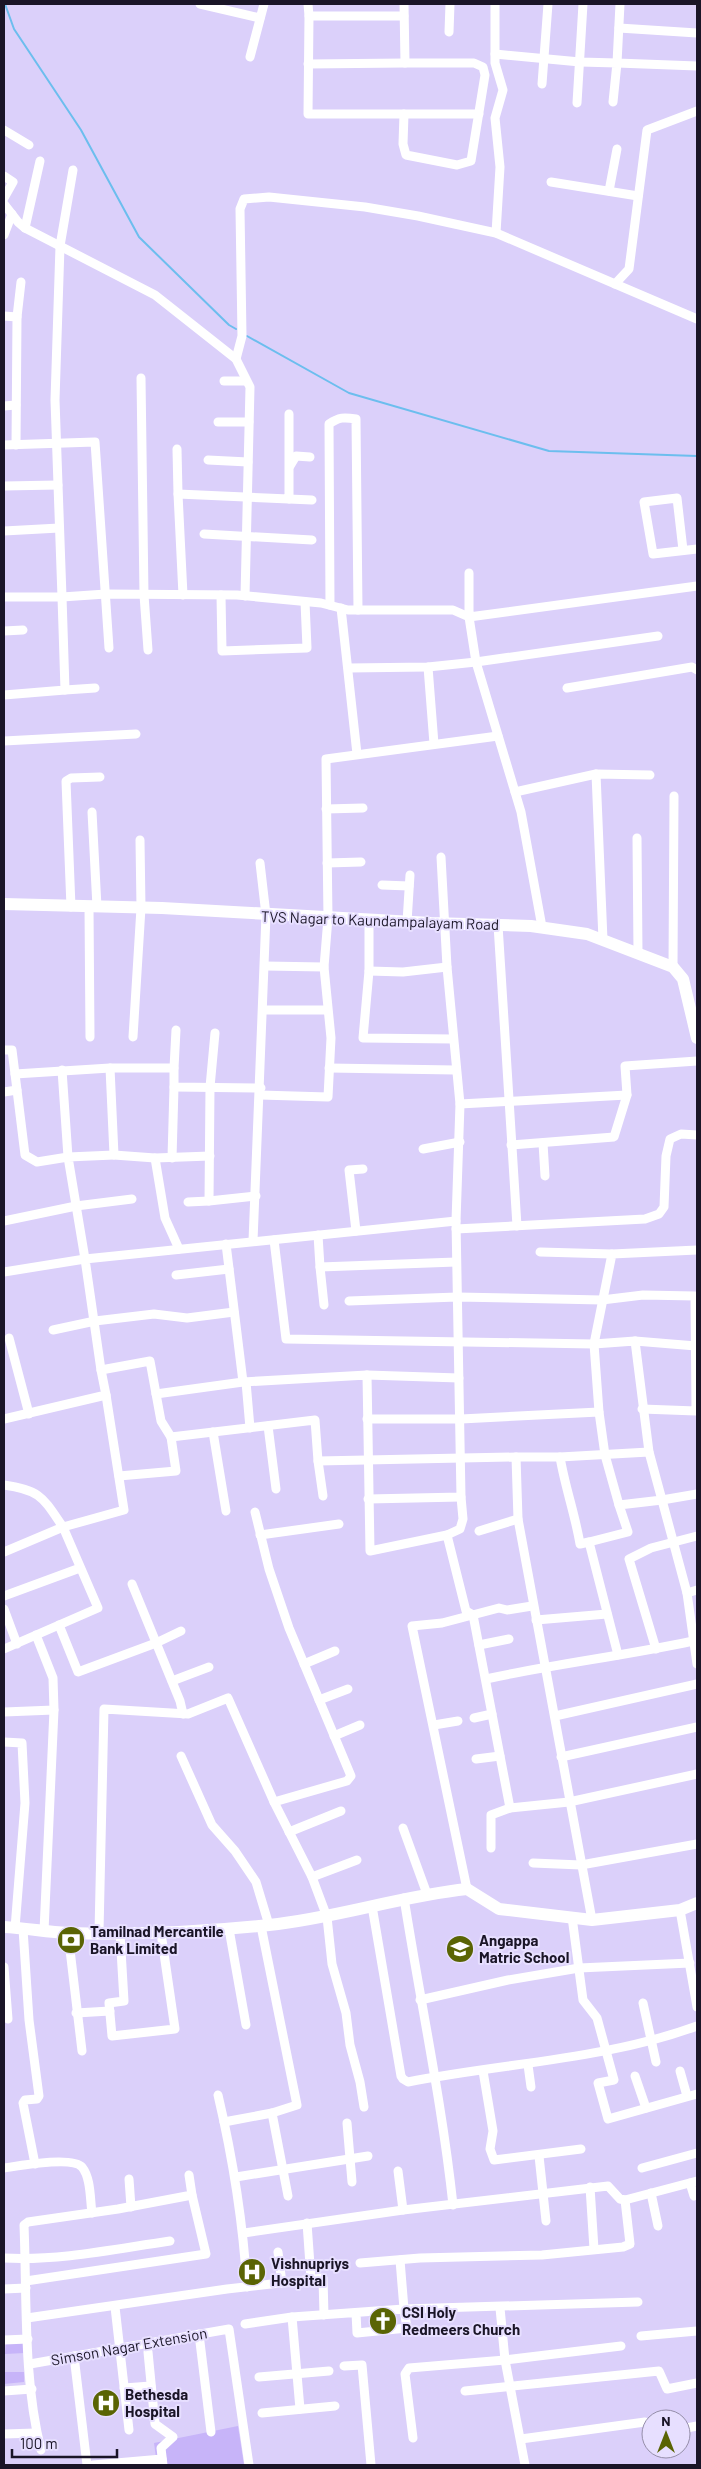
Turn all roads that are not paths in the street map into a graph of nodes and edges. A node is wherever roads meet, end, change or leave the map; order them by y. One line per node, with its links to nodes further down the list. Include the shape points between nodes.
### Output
1 (200, 4): 12 (street)
2 (264, 4): 12 (street)
3 (308, 4): 10 (street)
4 (404, 4): 11 (street)
5 (450, 4): 14 (street)
6 (495, 4): 16 (street)
7 (548, 4): 18 (street)
8 (583, 4): 19 (street)
9 (620, 4): 13 (street)
10 (309, 16): 11 (street); 21 (street)
11 (404, 16): 22 (street)
12 (260, 18): 17 (street)
13 (619, 28): 15 (street); 20 (street)
14 (449, 32)
15 (697, 34)
16 (495, 54): 18 (street); 43 (street, via 503,90 495,118 500,167)
17 (250, 57)
18 (544, 58): 19 (street); 24 (street)
19 (580, 62): 20 (street); 26 (street)
20 (617, 62): 23 (street); 25 (street)
21 (308, 64): 22 (street); 28 (street, via 308,114)
22 (405, 64): 29 (street, via 474,63 483,67 485,75)
23 (697, 66)
24 (542, 84)
25 (613, 102)
26 (577, 103)
27 (697, 111): 38 (street, via 647,130)
28 (404, 114): 29 (street); 29 (street, via 406,155 457,165 471,161)
29 (479, 114)
30 (4, 131): 31 (street)
31 (29, 145)
32 (617, 149): 37 (street)
33 (40, 160): 42 (street)
34 (73, 170): 45 (street)
35 (4, 176): 39 (street, via 13,182)
36 (551, 182): 37 (street)
37 (609, 191): 38 (street)
38 (638, 196): 47 (street, via 629,269)
39 (4, 198)
40 (4, 204): 41 (street)
41 (12, 214): 42 (street); 44 (street)
42 (26, 228): 45 (street)
43 (496, 233): 47 (street); 51 (street, via 365,207 269,197 244,199 240,209 242,336)
44 (4, 235)
45 (60, 246): 51 (street, via 155,295); 60 (street, via 55,400)
46 (21, 282): 49 (street)
47 (615, 284): 50 (street)
48 (4, 316): 49 (street)
49 (17, 317): 55 (street)
50 (697, 319)
51 (236, 359): 54 (street)
52 (141, 378): 84 (street)
53 (224, 381): 54 (street)
54 (246, 381): 59 (street, via 250,387)
55 (16, 405): 56 (street); 62 (street)
56 (4, 406)
57 (289, 414): 67 (street)
58 (218, 422): 59 (street)
59 (249, 422): 66 (street)
60 (57, 444): 62 (street); 69 (street); 83 (street, via 95,442)
61 (4, 445): 62 (street)
62 (16, 445)
63 (177, 449): 70 (street)
64 (310, 457): 67 (street, via 296,456)
65 (208, 460): 66 (street)
66 (248, 462): 71 (street)
67 (289, 466): 72 (street)
68 (4, 486): 69 (street)
69 (58, 486): 74 (street)
70 (178, 494): 71 (street); 85 (street)
71 (247, 498): 72 (street); 77 (street)
72 (289, 500): 73 (street)
73 (312, 500)
74 (59, 528): 75 (street); 87 (street)
75 (4, 531)
76 (204, 534): 77 (street)
77 (246, 536): 78 (street); 88 (street)
78 (312, 540)
79 (697, 549): 80 (street)
80 (683, 550): 80 (street, via 653,554 644,502 677,498)
81 (470, 573): 93 (street)
82 (697, 586): 93 (street)
83 (106, 594): 84 (street); 87 (street); 97 (street)
84 (144, 595): 85 (street); 98 (street)
85 (183, 595): 86 (street)
86 (221, 595): 88 (street); 90 (street, via 222,651 307,648)
87 (62, 596): 89 (street); 105 (street)
88 (245, 596): 90 (street)
89 (4, 597)
90 (305, 602): 91 (street)
91 (330, 605): 92 (street); 92 (street, via 329,424 338,417 356,419)
92 (347, 611): 93 (street, via 453,610); 101 (street)
93 (469, 617): 99 (street)
94 (23, 630): 95 (street)
95 (4, 631)
96 (658, 636): 99 (street)
97 (110, 648)
98 (148, 650)
99 (476, 662): 100 (street); 108 (street)
100 (428, 667): 101 (street); 110 (street)
101 (349, 668): 111 (street)
102 (697, 670): 104 (street, via 692,667)
103 (95, 688): 105 (street)
104 (566, 688)
105 (65, 690): 106 (street)
106 (4, 694)
107 (136, 734): 109 (street)
108 (498, 736): 110 (street); 115 (street)
109 (4, 741)
110 (434, 744): 111 (street)
111 (358, 754): 118 (street, via 326,759)
112 (596, 774): 113 (street); 115 (street); 140 (street)
113 (650, 775)
114 (100, 777): 130 (street, via 70,778 66,781)
115 (515, 792): 139 (street)
116 (674, 796): 143 (street)
117 (363, 808): 118 (street)
118 (326, 809): 125 (street)
119 (92, 812): 131 (street)
120 (637, 838): 141 (street)
121 (140, 840): 132 (street)
122 (441, 857): 137 (street)
123 (361, 862): 125 (street)
124 (260, 863): 133 (street)
125 (327, 864): 134 (street)
126 (410, 875): 128 (street)
127 (382, 885): 128 (street)
128 (409, 886): 136 (street)
129 (4, 904): 130 (street, TVS Nagar to Kaundampalayam Road)
130 (71, 907): 131 (street, TVS Nagar to Kaundampalayam Road)
131 (93, 907): 132 (street, TVS Nagar to Kaundampalayam Road); 151 (street)
132 (141, 908): 133 (street, TVS Nagar to Kaundampalayam Road); 152 (street)
133 (266, 915): 134 (street, TVS Nagar to Kaundampalayam Road); 142 (street)
134 (328, 918): 135 (street, TVS Nagar to Kaundampalayam Road); 144 (street)
135 (369, 920): 136 (street, TVS Nagar to Kaundampalayam Road); 146 (street)
136 (407, 922): 137 (street, TVS Nagar to Kaundampalayam Road)
137 (446, 924): 138 (street, TVS Nagar to Kaundampalayam Road); 145 (street)
138 (498, 925): 139 (street, TVS Nagar to Kaundampalayam Road); 169 (street)
139 (542, 927): 140 (street, TVS Nagar to Kaundampalayam Road, via 587,934)
140 (603, 940): 141 (street, TVS Nagar to Kaundampalayam Road)
141 (638, 953): 143 (street, TVS Nagar to Kaundampalayam Road)
142 (265, 966): 144 (street); 147 (street)
143 (673, 967): 153 (street, via 682,979)
144 (324, 968): 148 (street)
145 (447, 968): 146 (street); 154 (street)
146 (369, 971): 154 (street, via 363,1038)
147 (263, 1010): 148 (street); 167 (street)
148 (327, 1010): 159 (street, via 331,1038)
149 (176, 1030): 158 (street)
150 (215, 1033): 164 (street)
151 (90, 1037)
152 (134, 1037)
153 (697, 1038)
154 (453, 1039): 161 (street)
155 (4, 1050): 162 (street, via 12,1050)
156 (697, 1061): 168 (street, via 625,1066)
157 (110, 1068): 158 (street); 160 (street); 176 (street)
158 (174, 1068): 163 (street)
159 (329, 1068): 161 (street); 167 (street, via 328,1097)
160 (62, 1070): 162 (street); 178 (street)
161 (455, 1070): 170 (street)
162 (15, 1074): 165 (street)
163 (174, 1087): 164 (street); 180 (street)
164 (210, 1087): 167 (street); 177 (street)
165 (17, 1090): 166 (street); 178 (street, via 25,1154 37,1162)
166 (4, 1092)
167 (260, 1092): 183 (street)
168 (627, 1095): 169 (street); 173 (street, via 614,1137)
169 (508, 1102): 170 (street); 174 (street)
170 (460, 1104): 172 (street)
171 (697, 1135): 190 (street, via 681,1134 670,1138 664,1207 659,1214 645,1219)
172 (460, 1142): 175 (street); 189 (street)
173 (543, 1143): 174 (street); 182 (street)
174 (511, 1145): 190 (street)
175 (423, 1149)
176 (114, 1155): 178 (street); 179 (street)
177 (210, 1156): 180 (street); 185 (street)
178 (68, 1157): 187 (street)
179 (155, 1158): 180 (street); 196 (street, via 165,1218)
180 (172, 1158)
181 (364, 1169): 191 (street, via 349,1170)
182 (546, 1176)
183 (256, 1196): 185 (street); 194 (street)
184 (132, 1199): 187 (street)
185 (209, 1201): 186 (street)
186 (188, 1202)
187 (76, 1206): 188 (street); 200 (street)
188 (4, 1221)
189 (456, 1225): 190 (street); 191 (street); 201 (street)
190 (517, 1226)
191 (356, 1231): 192 (street)
192 (318, 1234): 193 (street); 202 (street)
193 (274, 1240): 194 (street); 214 (street, via 286,1338)
194 (254, 1241): 195 (street)
195 (226, 1244): 196 (street); 203 (street)
196 (179, 1249): 200 (street)
197 (697, 1250): 199 (street)
198 (540, 1252): 199 (street)
199 (612, 1254): 207 (street)
200 (85, 1259): 204 (street); 211 (street)
201 (456, 1262): 202 (street); 206 (street)
202 (320, 1267): 209 (street)
203 (229, 1269): 205 (street); 210 (street)
204 (4, 1272)
205 (176, 1275)
206 (457, 1297): 207 (street); 208 (street); 214 (street)
207 (602, 1300): 216 (street); 217 (street, via 643,1295 695,1296)
208 (349, 1301)
209 (324, 1305)
210 (234, 1312): 211 (street, via 187,1318 154,1314); 221 (street)
211 (95, 1321): 212 (street); 218 (street)
212 (53, 1330)
213 (9, 1338): 226 (street)
214 (459, 1340): 216 (street); 220 (street)
215 (635, 1342): 216 (street); 217 (street); 224 (street)
216 (594, 1344): 225 (street)
217 (696, 1346): 224 (street, via 696,1411)
218 (102, 1370): 222 (street, via 150,1361); 223 (street)
219 (367, 1375): 220 (street); 221 (street); 228 (street)
220 (459, 1378): 229 (street)
221 (245, 1382): 222 (street); 231 (street)
222 (156, 1394): 233 (street, via 161,1421)
223 (106, 1395): 226 (street); 241 (street)
224 (642, 1408): 234 (street)
225 (599, 1412): 229 (street); 235 (street)
226 (29, 1414): 227 (street)
227 (4, 1419)
228 (367, 1419): 229 (street); 239 (street)
229 (461, 1419): 238 (street)
230 (268, 1426): 231 (street); 240 (street, via 315,1420); 243 (street)
231 (250, 1428): 232 (street)
232 (213, 1432): 233 (street); 250 (street)
233 (171, 1438): 241 (street, via 176,1471)
234 (649, 1452): 235 (street); 248 (street)
235 (605, 1455): 237 (street); 249 (street)
236 (516, 1457): 237 (street); 238 (street); 252 (street)
237 (560, 1457): 260 (street, via 580,1544)
238 (460, 1458): 239 (street); 246 (street)
239 (367, 1460): 240 (street); 247 (street)
240 (318, 1461): 245 (street)
241 (119, 1476): 254 (street, via 124,1510)
242 (4, 1485): 254 (street, via 21,1487 42,1496)
243 (276, 1489)
244 (697, 1494): 248 (street)
245 (323, 1496)
246 (461, 1498): 247 (street); 257 (street, via 460,1529)
247 (368, 1499): 257 (street, via 370,1551)
248 (662, 1500): 249 (street); 259 (street)
249 (619, 1504): 260 (street, via 628,1532)
250 (226, 1511)
251 (255, 1512): 256 (street)
252 (518, 1519): 255 (street); 267 (street)
253 (339, 1524): 256 (street)
254 (63, 1528): 261 (street); 262 (street)
255 (478, 1531)
256 (260, 1535): 284 (street)
257 (447, 1535): 270 (street, via 466,1611)
258 (697, 1536): 259 (street)
259 (675, 1541): 265 (street); 281 (street, via 629,1559)
260 (589, 1542): 269 (street)
261 (4, 1552)
262 (80, 1568): 266 (street); 272 (street, via 98,1608)
263 (132, 1584): 277 (street)
264 (697, 1590): 265 (street)
265 (686, 1593): 276 (street)
266 (4, 1596)
267 (532, 1606): 270 (street, via 499,1608); 271 (street)
268 (4, 1609): 278 (street)
269 (608, 1614): 271 (street); 283 (street)
270 (473, 1615): 279 (street); 301 (street, via 412,1626)
271 (536, 1620): 286 (street)
272 (59, 1625): 274 (street); 277 (street, via 78,1672)
273 (181, 1631): 277 (street)
274 (36, 1635): 278 (street); 293 (street, via 53,1678)
275 (509, 1639): 279 (street)
276 (693, 1641): 281 (street); 285 (street)
277 (156, 1643): 289 (street)
278 (17, 1644): 280 (street)
279 (479, 1645): 288 (street)
280 (4, 1649)
281 (656, 1649): 283 (street)
282 (335, 1651): 284 (street)
283 (618, 1655): 286 (street)
284 (304, 1664): 292 (street)
285 (697, 1664)
286 (545, 1666): 288 (street); 297 (street)
287 (209, 1667): 289 (street)
288 (486, 1679): 296 (street)
289 (172, 1682): 295 (street)
290 (697, 1684): 297 (street)
291 (348, 1689): 292 (street)
292 (319, 1700): 303 (street)
293 (54, 1710): 294 (street); 334 (street)
294 (4, 1712)
295 (183, 1714): 310 (street, via 228,1698); 335 (street, via 104,1709)
296 (492, 1714): 298 (street); 306 (street)
297 (555, 1716): 307 (street)
298 (474, 1718)
299 (458, 1721): 301 (street)
300 (360, 1725): 303 (street)
301 (434, 1725): 322 (street)
302 (697, 1728): 307 (street)
303 (334, 1736): 310 (street, via 350,1776 347,1781)
304 (4, 1742): 332 (street, via 22,1743 25,1803)
305 (181, 1756): 331 (street, via 212,1825 256,1882)
306 (500, 1756): 308 (street); 312 (street)
307 (561, 1757): 311 (street)
308 (476, 1759)
309 (697, 1774): 311 (street)
310 (274, 1802): 315 (street)
311 (570, 1802): 312 (street); 320 (street)
312 (510, 1808): 317 (street, via 490,1817)
313 (341, 1811): 315 (street)
314 (403, 1828): 323 (street)
315 (289, 1832): 321 (street)
316 (697, 1844): 320 (street)
317 (491, 1848)
318 (357, 1860): 321 (street)
319 (534, 1863): 320 (street)
320 (581, 1865): 330 (street)
321 (312, 1877): 328 (street)
322 (467, 1889): 323 (street); 329 (street, via 499,1909)
323 (427, 1894): 324 (street)
324 (404, 1898): 326 (street); 342 (street)
325 (697, 1904): 327 (street)
326 (372, 1906): 328 (street); 358 (street, via 401,2076 408,2082)
327 (680, 1910): 330 (street); 339 (street)
328 (327, 1917): 331 (street); 363 (street, via 332,1964 346,2013)
329 (572, 1917): 330 (street); 341 (street)
330 (592, 1920)
331 (265, 1926): 333 (street); 365 (street, via 297,2104)
332 (14, 1928): 334 (street); 373 (street, via 39,2096 23,2103)
333 (229, 1929): 338 (street); 348 (street)
334 (44, 1931): 336 (street)
335 (99, 1932): 336 (street); 337 (street)
336 (68, 1933): 346 (street)
337 (120, 1933): 338 (street); 345 (street, via 124,2001 109,2003)
338 (161, 1933): 345 (street, via 175,2029 112,2036)
339 (690, 1963): 341 (street); 344 (street)
340 (4, 1967): 347 (street)
341 (578, 1968): 342 (street); 351 (street, via 583,2000 597,2018)
342 (420, 2000): 358 (street)
343 (643, 2003): 350 (street)
344 (697, 2007)
345 (110, 2011): 346 (street)
346 (76, 2013): 352 (street)
347 (8, 2019)
348 (246, 2025)
349 (697, 2026): 350 (street)
350 (650, 2041): 351 (street); 353 (street)
351 (605, 2050): 354 (street); 364 (street, via 614,2080 598,2084 608,2119)
352 (82, 2052)
353 (656, 2062)
354 (528, 2065): 355 (street); 359 (street)
355 (484, 2071): 358 (street); 371 (street, via 493,2131 490,2149 494,2160)
356 (680, 2071): 362 (street)
357 (635, 2076): 364 (street)
358 (434, 2077): 390 (street, via 443,2116)
359 (531, 2087)
360 (697, 2094): 362 (street)
361 (218, 2095): 366 (street)
362 (687, 2096): 364 (street)
363 (364, 2107)
364 (646, 2108)
365 (272, 2114): 366 (street); 376 (street)
366 (224, 2122): 379 (street)
367 (347, 2123): 372 (street)
368 (581, 2149): 371 (street)
369 (697, 2153): 375 (street)
370 (368, 2156): 372 (street)
371 (539, 2156): 386 (street)
372 (350, 2158): 376 (street); 381 (street)
373 (35, 2164): 374 (street); 393 (street, via 79,2164 88,2183)
374 (4, 2168)
375 (642, 2168)
376 (283, 2170): 379 (street); 387 (street)
377 (398, 2172): 392 (street)
378 (189, 2175): 385 (street)
379 (236, 2178): 397 (street)
380 (129, 2179): 391 (street)
381 (352, 2182)
382 (694, 2182): 384 (street); 388 (street)
383 (590, 2187): 386 (street); 389 (street, via 610,2186 616,2196); 399 (street)
384 (651, 2193): 389 (street); 396 (street)
385 (192, 2194): 391 (street); 407 (street, via 206,2254)
386 (544, 2194): 390 (street); 394 (street)
387 (288, 2196)
388 (694, 2196)
389 (625, 2200): 399 (street, via 630,2244)
390 (453, 2205): 392 (street)
391 (131, 2207): 393 (street)
392 (403, 2210): 395 (street)
393 (92, 2213): 402 (street, via 28,2222 24,2225)
394 (546, 2221)
395 (307, 2224): 397 (street); 405 (street)
396 (658, 2226)
397 (244, 2233): 408 (street)
398 (170, 2241): 402 (street)
399 (594, 2249): 403 (street)
400 (278, 2252): 406 (street)
401 (4, 2258): 402 (street)
402 (25, 2259): 407 (street)
403 (400, 2260): 404 (street); 413 (street)
404 (360, 2263)
405 (311, 2279): 406 (street); 415 (street, via 323,2278)
406 (282, 2283): 408 (street)
407 (26, 2284): 409 (street); 417 (street)
408 (247, 2287): 411 (street)
409 (4, 2289)
410 (638, 2302): 412 (street)
411 (115, 2307): 417 (street); 425 (street)
412 (500, 2308): 413 (street); 428 (street)
413 (404, 2309): 414 (street); 414 (street, via 407,2328 357,2333)
414 (356, 2313): 415 (street)
415 (324, 2315): 416 (street)
416 (292, 2317): 418 (street); 432 (street)
417 (27, 2318): 422 (street)
418 (245, 2324)
419 (697, 2331): 421 (street)
420 (199, 2334): 425 (street, Simson Nagar Extension); 446 (street); 455 (street, Simson Nagar Extension, via 229,2329)
421 (641, 2336)
422 (28, 2339): 423 (street); 429 (street)
423 (4, 2340)
424 (621, 2346): 428 (street)
425 (121, 2348): 427 (street, Simson Nagar Extension); 437 (street)
426 (148, 2352): 435 (street)
427 (74, 2356): 429 (street, Simson Nagar Extension); 453 (street)
428 (505, 2360): 436 (street); 449 (street, via 409,2368 405,2371)
429 (30, 2364): 438 (street)
430 (344, 2366): 456 (street, via 362,2365)
431 (329, 2370): 432 (street)
432 (297, 2374): 433 (street); 442 (street)
433 (259, 2377)
434 (697, 2383): 436 (street, via 667,2389 659,2371)
435 (151, 2386): 437 (street); 452 (street, via 155,2424 173,2437 161,2448)
436 (510, 2387): 440 (street); 450 (street)
437 (124, 2388): 445 (street)
438 (32, 2389): 439 (street); 447 (street)
439 (4, 2391)
440 (465, 2391)
441 (335, 2406): 442 (street)
442 (300, 2409): 443 (street)
443 (262, 2413)
444 (641, 2422): 450 (street)
445 (129, 2430)
446 (211, 2432)
447 (36, 2433): 448 (street); 451 (street)
448 (4, 2434)
449 (413, 2438)
450 (520, 2438): 457 (street)
451 (41, 2450)
452 (163, 2462): 454 (street)
453 (86, 2465)
454 (93, 2465)
455 (249, 2465)
456 (371, 2465)
457 (525, 2465)

